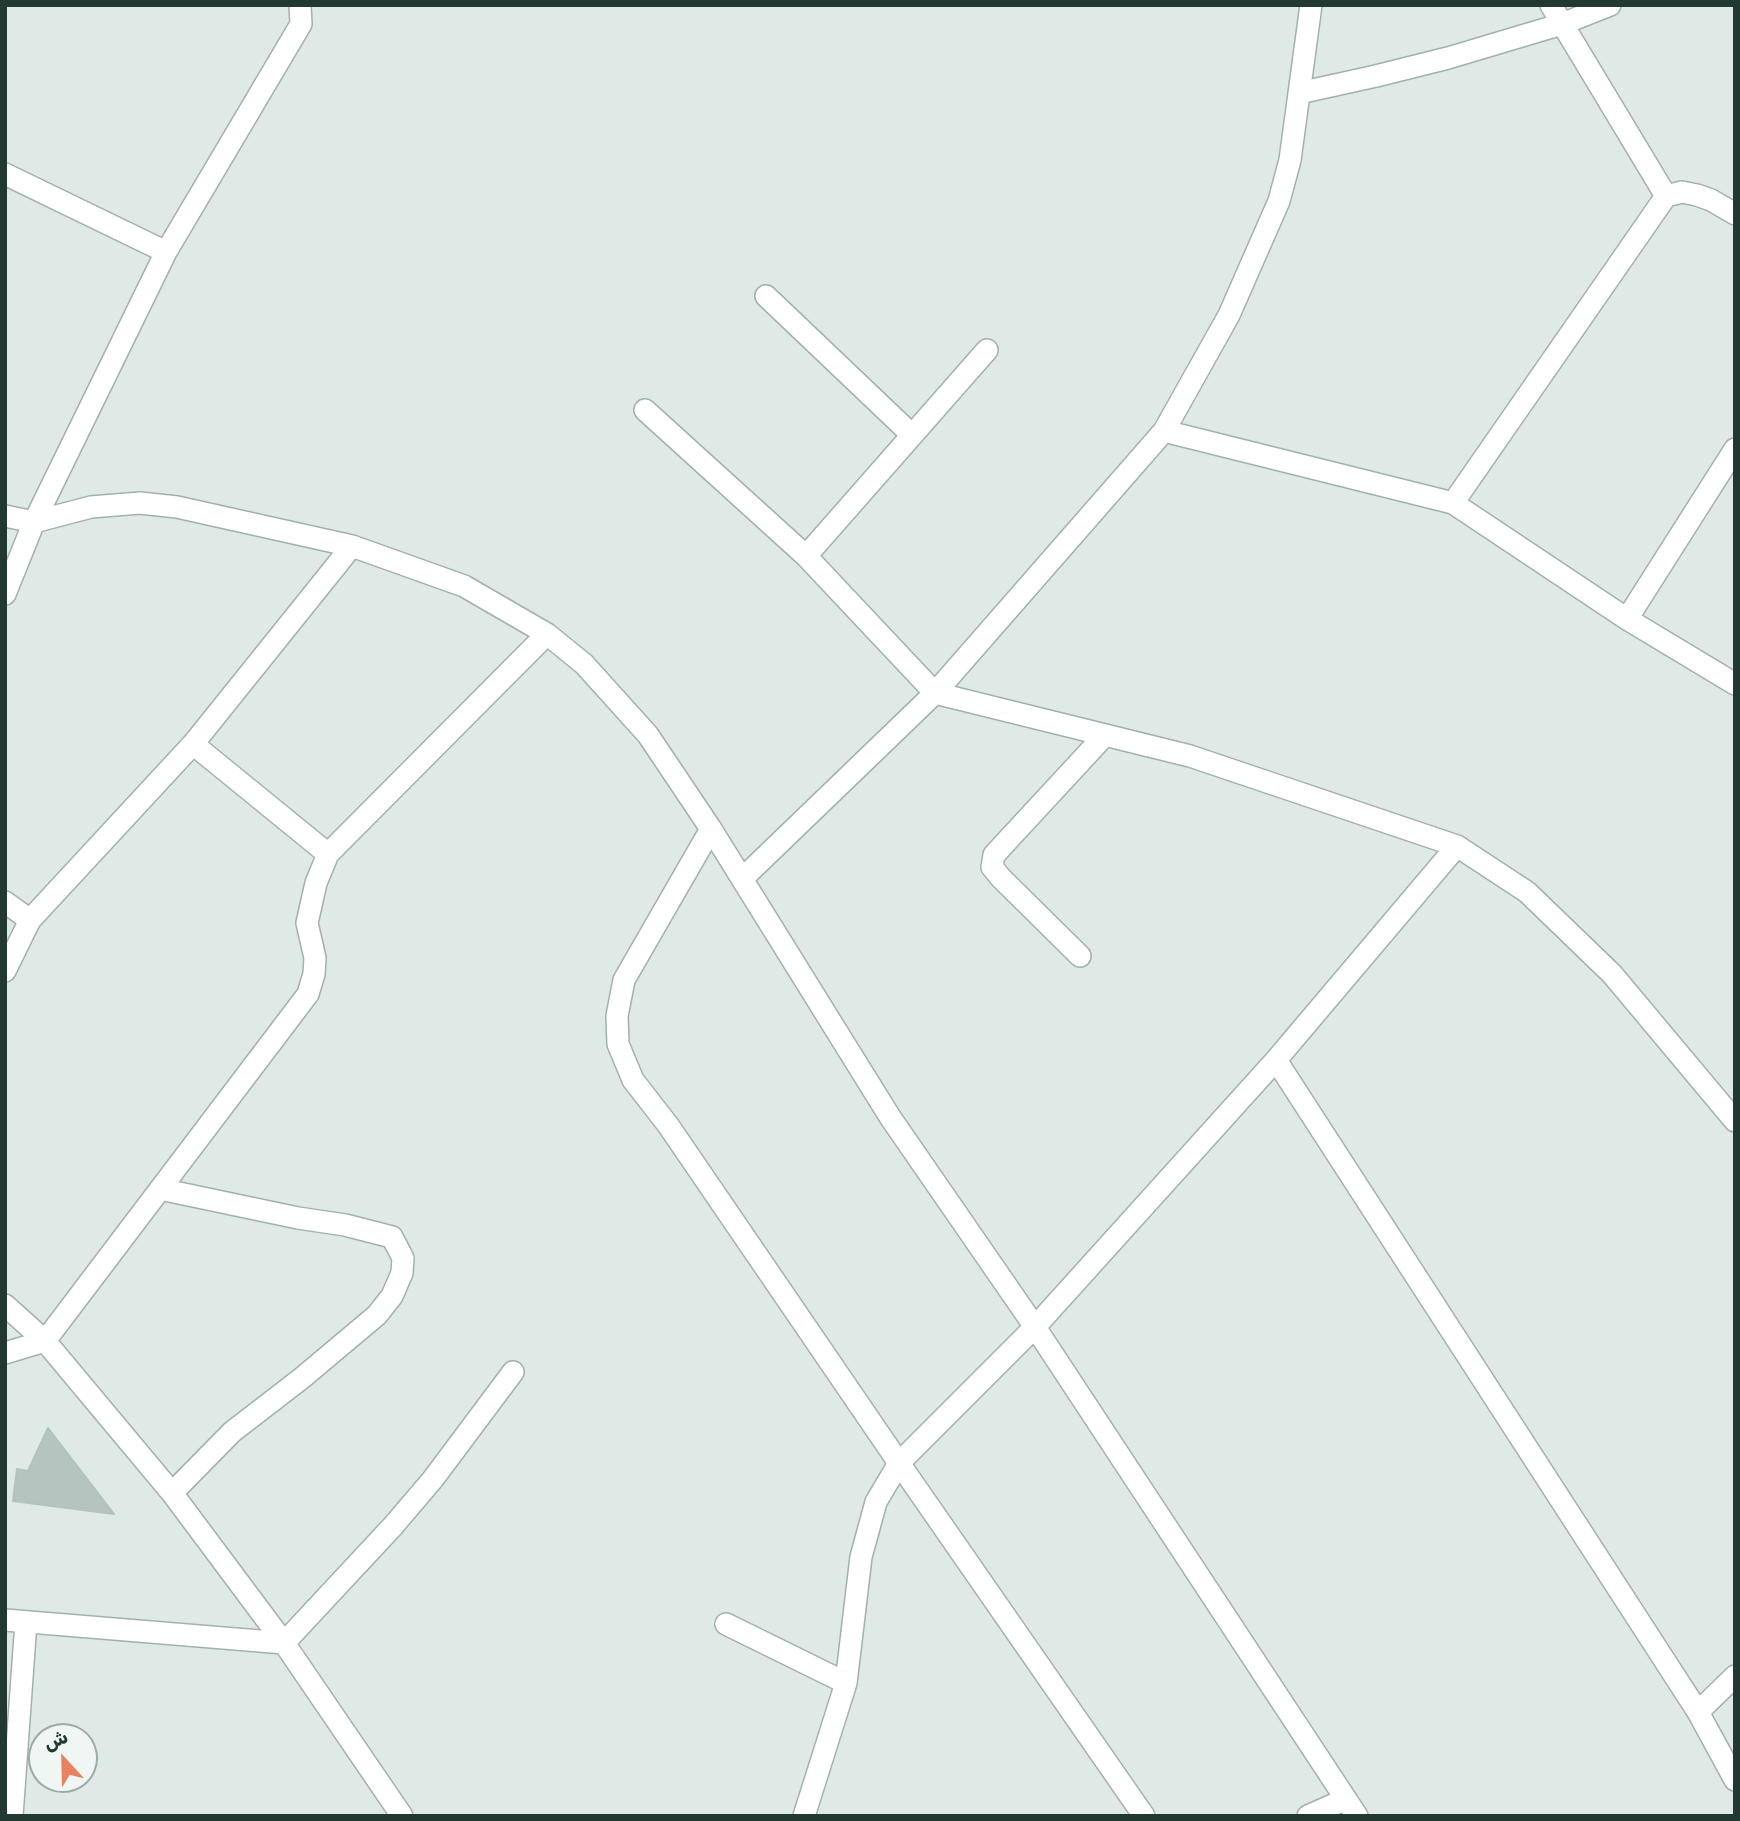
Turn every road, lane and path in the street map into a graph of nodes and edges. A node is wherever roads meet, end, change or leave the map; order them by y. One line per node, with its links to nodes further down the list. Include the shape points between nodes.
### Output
1 (300, 5): 10 (street, via 301,24)
2 (1311, 5): 6 (street)
3 (1551, 5): 5 (street)
4 (1610, 5): 5 (street)
5 (1562, 24): 6 (street, via 1436,61); 8 (street)
6 (1299, 93): 14 (street, via 1279,201 1229,315)
7 (5, 174): 10 (street)
8 (1666, 196): 9 (street, via 1697,194); 17 (street)
9 (1735, 214)
10 (166, 252): 19 (street)
11 (766, 296): 15 (street)
12 (987, 350): 15 (street)
13 (645, 410): 21 (street)
14 (1164, 432): 17 (street); 26 (street)
15 (912, 435): 21 (street)
16 (1735, 449): 23 (street)
17 (1452, 503): 23 (street)
18 (5, 516): 19 (street)
19 (34, 522): 20 (street, via 92,507 140,503); 22 (street)
20 (352, 546): 24 (street, via 464,586); 28 (street)
21 (806, 556): 26 (street)
22 (5, 594)
23 (1626, 619): 25 (street)
24 (547, 634): 29 (street, via 584,664 648,735); 31 (street)
25 (1735, 684)
26 (935, 693): 27 (street); 32 (street)
27 (1105, 735): 30 (street, via 1190,756); 35 (street, via 994,855 992,867)
28 (193, 744): 31 (street); 34 (street)
29 (711, 829): 32 (street); 45 (street, via 624,980 617,1016 618,1044 634,1080)
30 (1457, 846): 37 (street); 38 (street, via 1527,892 1612,975)
31 (328, 854): 39 (street, via 307,923 316,958 308,994)
32 (742, 879): 41 (street, via 890,1117)
33 (5, 902): 34 (street)
34 (30, 920): 36 (street)
35 (1080, 956)
36 (5, 971)
37 (1276, 1060): 41 (street); 52 (street)
38 (1735, 1121)
39 (160, 1189): 42 (street); 46 (street, via 392,1237 403,1258 391,1296 377,1315 232,1432)
40 (5, 1305): 42 (street)
41 (1035, 1327): 45 (street); 54 (street)
42 (45, 1341): 43 (street); 46 (street)
43 (5, 1353)
44 (513, 1372): 49 (street, via 393,1526)
45 (899, 1463): 51 (street, via 876,1502 861,1557); 58 (street)
46 (172, 1493): 49 (street)
47 (15, 1621): 49 (street); 55 (street)
48 (726, 1624): 51 (street)
49 (284, 1643): 56 (street)
50 (1735, 1676): 52 (street)
51 (845, 1683): 57 (street)
52 (1698, 1712): 53 (street)
53 (1735, 1780)
54 (1352, 1807): 59 (street)
55 (12, 1816)
56 (402, 1816)
57 (804, 1816)
58 (1144, 1816)
59 (1308, 1816)

